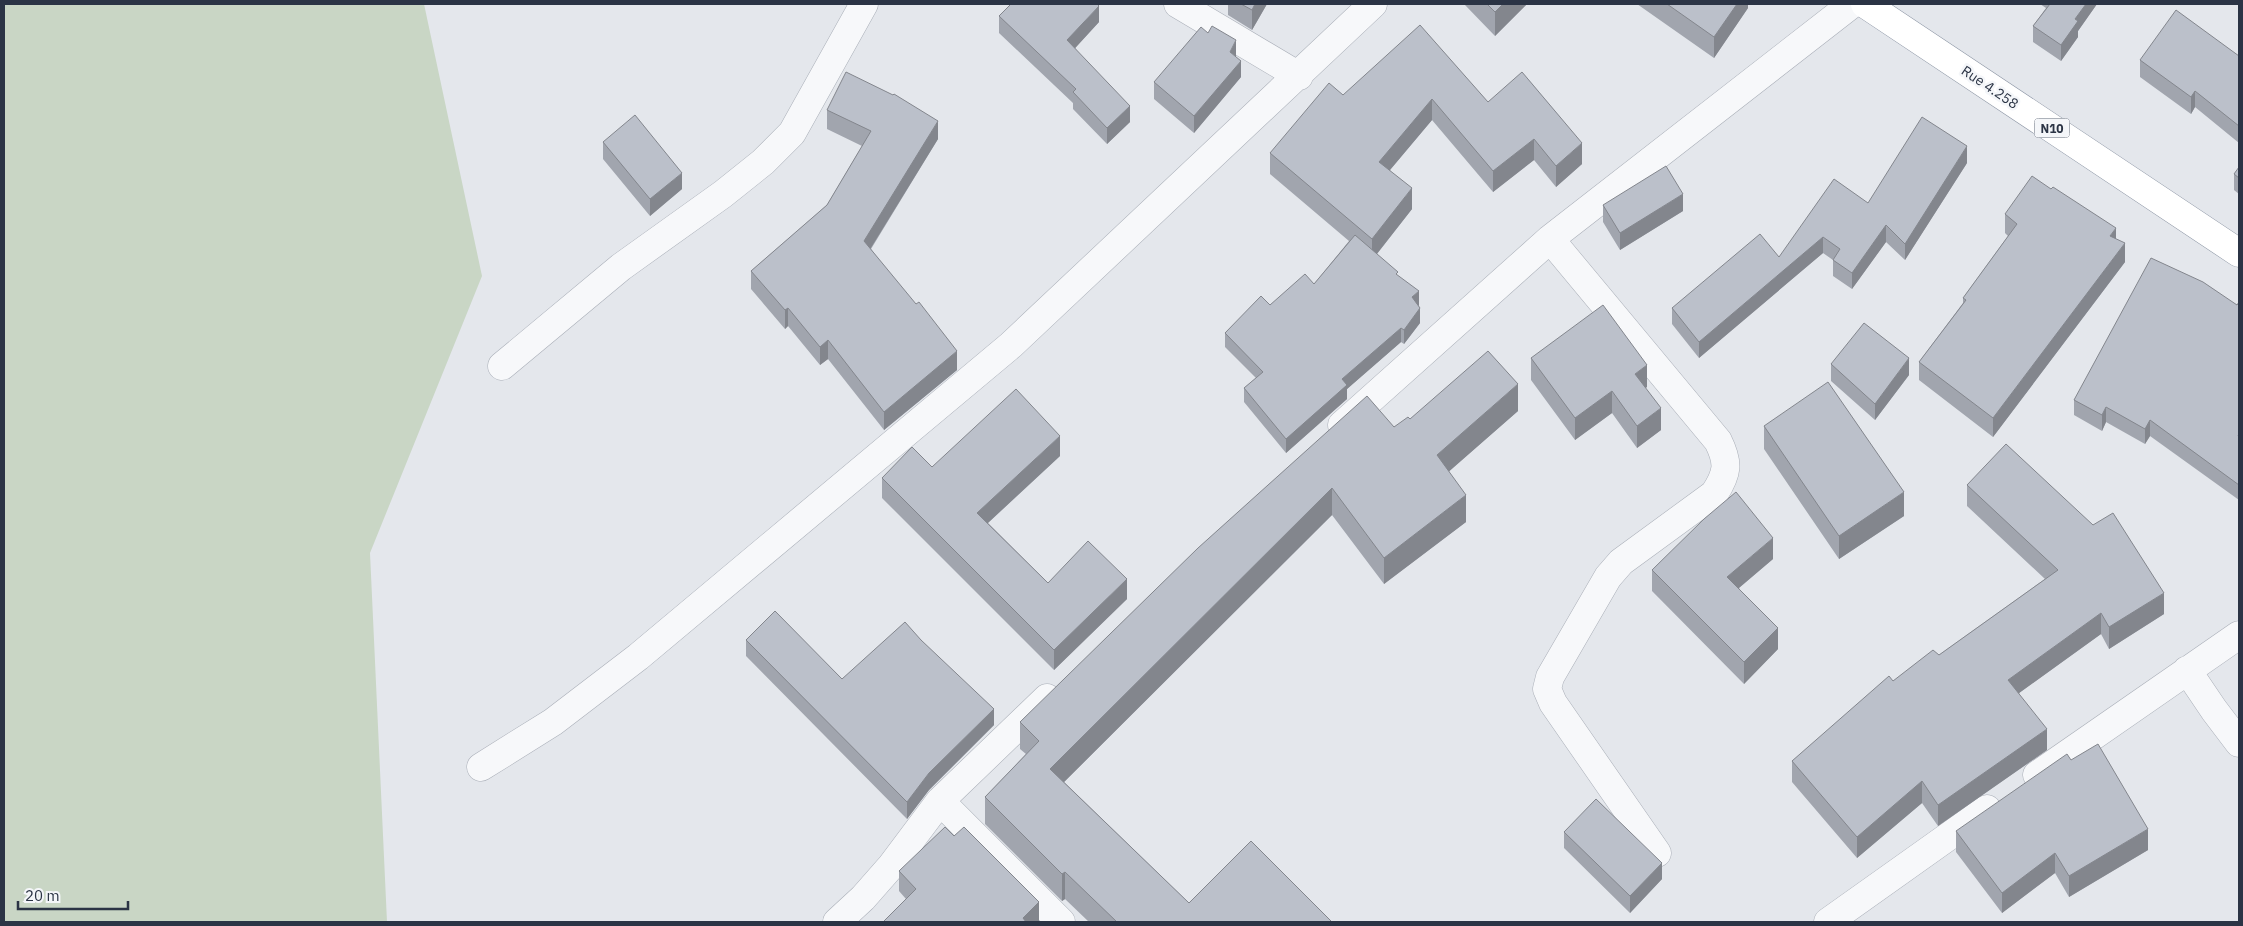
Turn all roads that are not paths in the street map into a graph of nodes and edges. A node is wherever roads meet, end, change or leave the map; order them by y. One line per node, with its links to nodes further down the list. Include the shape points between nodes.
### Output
1 (864, 4): 9 (street, via 792,133 763,162 621,267)
2 (1178, 4): 6 (street)
3 (1372, 4): 6 (street)
4 (1852, 4): 7 (street)
5 (1865, 4): 8 (highway, Rue 4.258 / N10)
6 (1299, 76): 15 (street, via 1011,346 638,657 553,722)
7 (1550, 239): 10 (street); 17 (street, via 1718,441 1726,458 1724,479 1714,494 1621,562 1608,577 1548,683 1553,703)
8 (2239, 253)
9 (502, 366)
10 (1321, 444)
11 (2239, 635): 12 (street)
12 (2187, 670): 14 (street); 20 (street)
13 (1068, 679): 16 (street)
14 (2239, 743)
15 (481, 767)
16 (940, 801): 18 (street, via 886,872); 19 (street)
17 (1657, 854)
18 (837, 922)
19 (1061, 922)
20 (1828, 922)

